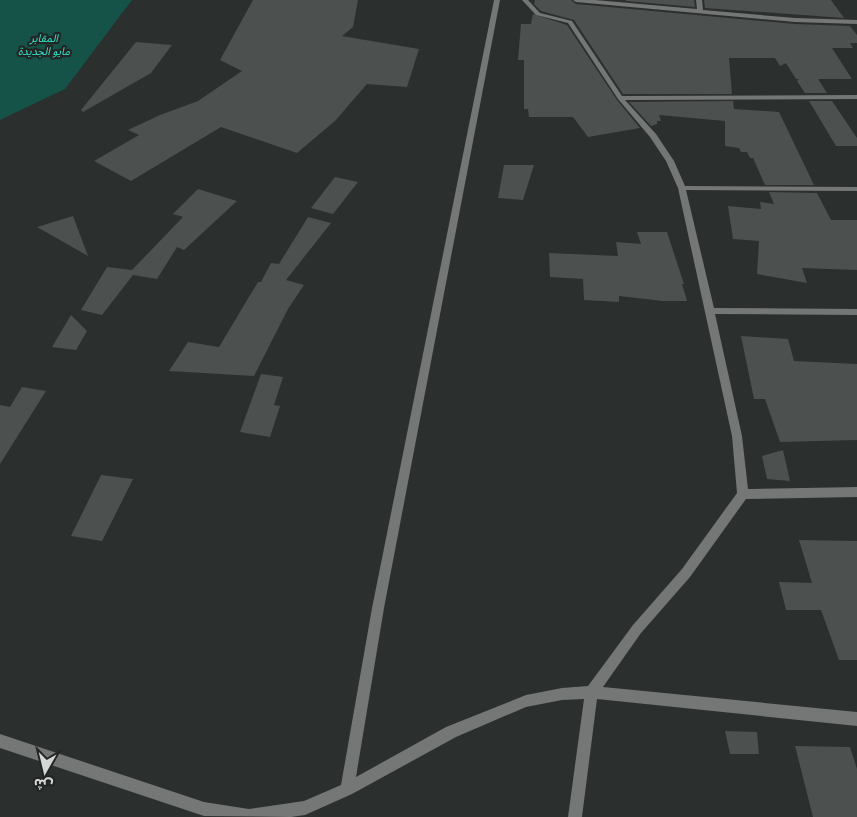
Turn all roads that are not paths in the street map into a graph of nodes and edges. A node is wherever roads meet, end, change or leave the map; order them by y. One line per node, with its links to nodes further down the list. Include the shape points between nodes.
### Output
1 (497, 0): 18 (street, via 378,608)
2 (525, 0): 8 (street, via 538,14 570,22)
3 (576, 0): 5 (street)
4 (699, 0): 5 (street)
5 (700, 10): 6 (street, via 795,20)
6 (857, 22)
7 (857, 97): 8 (street)
8 (620, 98): 9 (street, via 653,136 670,161)
9 (682, 188): 10 (street); 11 (street)
10 (857, 189)
11 (710, 311): 12 (street); 14 (street, via 737,436)
12 (857, 312)
13 (857, 492): 14 (street)
14 (743, 494): 15 (street, via 686,573 637,628)
15 (591, 692): 16 (street); 18 (street, via 526,700 451,732); 19 (street)
16 (857, 719)
17 (0, 741): 18 (street, via 204,809 249,816 305,808)
18 (347, 789)
19 (576, 817)

